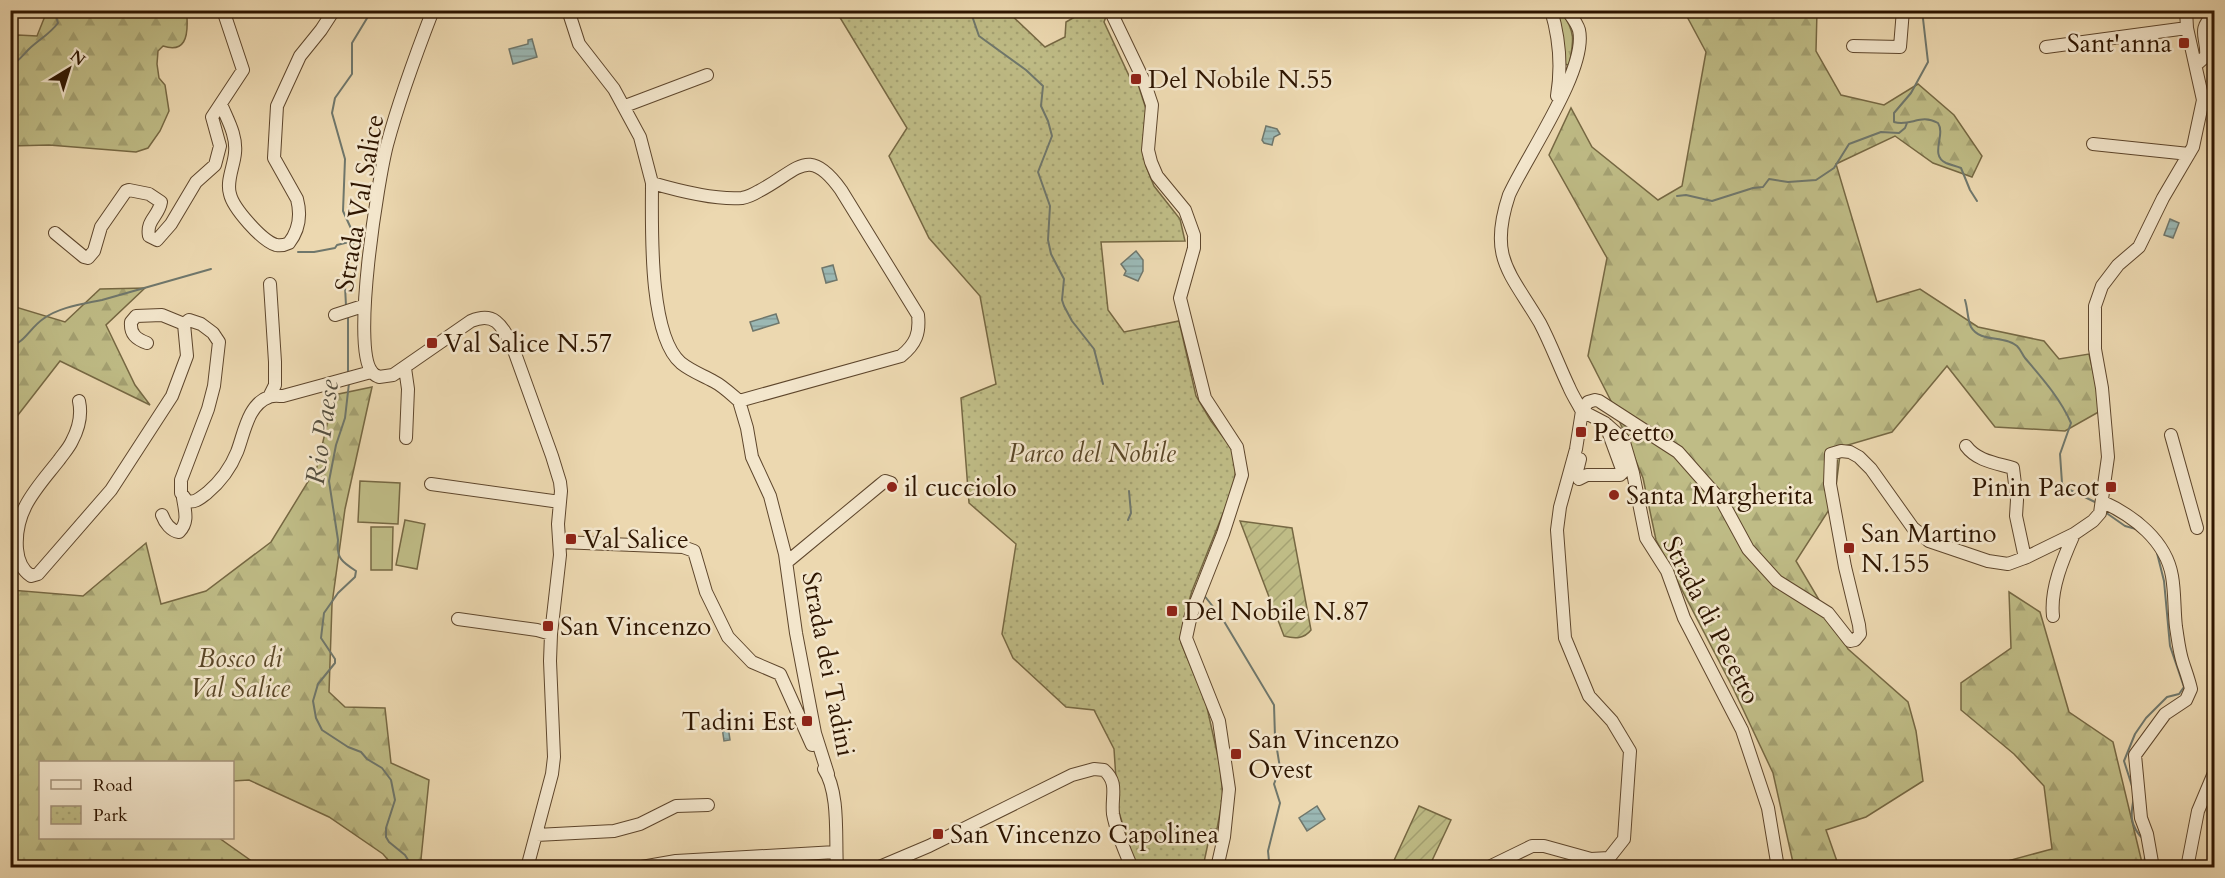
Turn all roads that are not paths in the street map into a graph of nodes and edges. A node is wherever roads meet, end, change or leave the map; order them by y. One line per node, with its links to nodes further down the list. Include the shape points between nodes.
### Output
1 (223, 10): 16 (street, via 243,70)
2 (334, 10): 16 (street, via 300,56 277,106 274,158 299,206 297,229 285,245 273,244 264,237 229,193 236,152)
3 (433, 10): 24 (street, Strada Val Salice, via 387,147)
4 (568, 10): 17 (street, via 579,44)
5 (1110, 10): 63 (street, via 1152,105 1148,150 1151,162 1157,176 1185,210 1194,235 1180,298 1205,398 1237,447 1242,475 1186,638 1219,721 1229,789)
6 (1551, 10): 18 (street, via 1561,58)
7 (1567, 10): 18 (street, via 1579,29 1578,51)
8 (1903, 10): 12 (street, via 1900,47)
9 (2186, 10): 11 (street)
10 (2209, 16): 14 (street, via 2204,30 2206,56)
11 (2187, 28): 13 (street); 14 (street)
12 (1853, 45)
13 (2046, 47)
14 (2197, 64): 20 (street, via 2203,100 2200,124)
15 (707, 75): 17 (street)
16 (221, 104): 22 (street, via 212,117 220,146 215,165 192,187 157,240 149,236 147,228 161,202 149,194 129,190 101,227 88,258)
17 (625, 106): 21 (street, via 640,137)
18 (1554, 109): 33 (street, via 1509,195 1500,237 1501,252 1513,283 1546,335)
19 (2093, 144): 20 (street)
20 (2189, 154): 42 (street, via 2139,247 2102,286 2095,306 2095,349 2108,457)
21 (652, 183): 32 (street, via 656,295 668,346 680,362); 32 (street, via 742,198 805,163 815,164 841,190 918,315 920,328 916,339 901,356)
22 (55, 233)
23 (270, 284): 30 (street, via 275,385)
24 (363, 306): 25 (street); 29 (street, Strada Val Salice, via 366,357)
25 (342, 312)
26 (184, 324): 27 (street, via 162,315 136,316 130,322 132,334); 31 (street, via 187,356 172,396 111,490 38,574 31,576 24,571 17,555 19,521 25,503 72,443 81,412); 40 (street, via 189,320 201,324 219,342 208,409 181,480)
27 (147, 343)
28 (405, 368): 29 (street, via 380,377); 36 (street); 41 (street, via 471,321 483,316 495,320 512,345 536,409 560,482)
29 (371, 372): 30 (street)
30 (269, 397): 40 (street, via 250,416 225,474 198,500 190,502)
31 (79, 401)
32 (739, 401): 48 (street, Strada dei Tadini, via 752,457 770,496)
33 (1582, 411): 34 (street, Strada di Pecetto); 34 (street, via 1586,423 1579,479 1623,472); 47 (street, via 1588,402 1599,401 1678,452 1724,503 1748,549 1777,581 1828,613 1850,641 1860,634 1830,484 1832,454 1850,452 1859,457 1912,528 1929,541 1988,561 2008,564); 57 (street, via 1557,530 1565,638 1589,696 1612,721 1630,751 1624,839)
34 (1605, 423): 65 (street, Strada di Pecetto, via 1623,439 1646,538 1667,571 1684,618 1742,730 1768,808)
35 (2171, 435): 44 (street)
36 (406, 438)
37 (1966, 446): 47 (street, via 1980,458 2013,468 2016,516)
38 (891, 483): 48 (street, Strada dei Tadini, via 880,485)
39 (431, 484): 41 (street)
40 (183, 498): 43 (street, via 186,520 179,532)
41 (560, 502): 46 (street)
42 (2101, 508): 45 (street, via 2093,521); 66 (street, via 2116,508 2138,524 2168,558 2180,652 2191,689 2186,700 2165,714 2135,755 2140,818)
43 (162, 515)
44 (2197, 528)
45 (2074, 534): 47 (street); 49 (street, via 2062,562)
46 (561, 542): 51 (street); 53 (street, via 683,547 694,551 706,592 728,637 752,662 782,677 816,756)
47 (2025, 558)
48 (787, 562): 53 (street, Strada dei Tadini, via 815,734)
49 (2053, 616)
50 (458, 619): 51 (street)
51 (551, 634): 55 (street, via 554,757)
52 (2214, 773): 67 (street, via 2198,811)
53 (828, 774): 56 (street, via 835,808)
54 (708, 805): 55 (street, via 676,806 640,824 614,831)
55 (536, 835): 58 (street)
56 (836, 852): 59 (street, via 675,861); 60 (street)
57 (1608, 863): 64 (street, via 1532,846)
58 (527, 867)
59 (636, 867)
60 (837, 867)
61 (877, 867): 62 (street, via 929,846 1072,775 1104,770 1113,782 1113,815)
62 (1132, 867)
63 (1217, 867)
64 (1487, 867)
65 (1778, 867)
66 (2153, 867)
67 (2187, 867)

